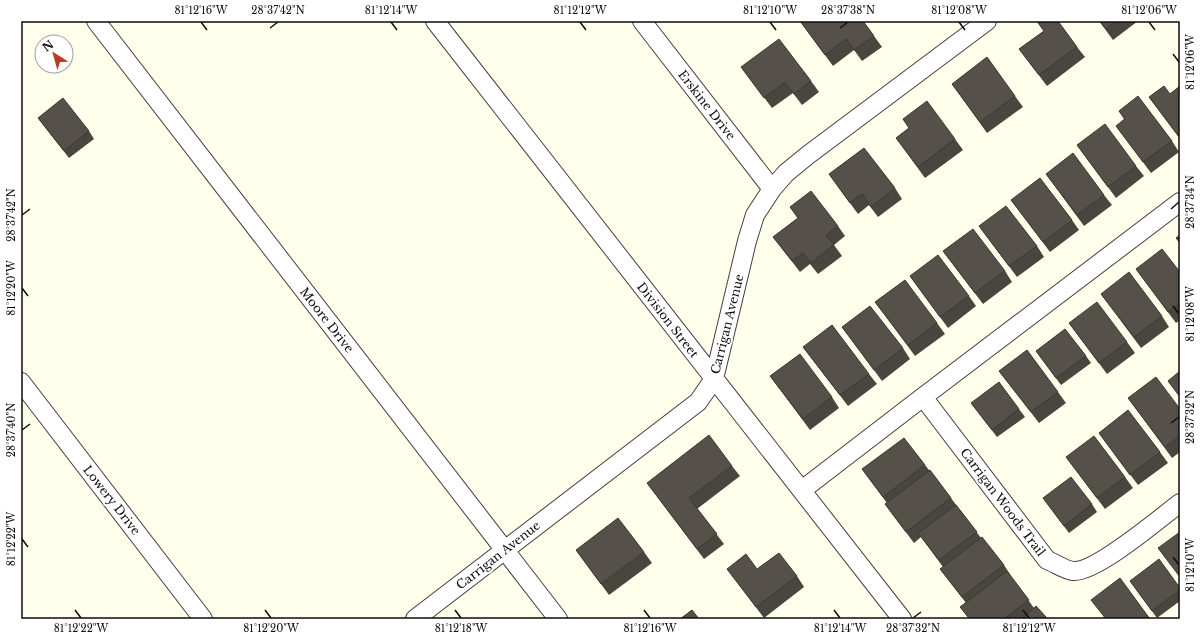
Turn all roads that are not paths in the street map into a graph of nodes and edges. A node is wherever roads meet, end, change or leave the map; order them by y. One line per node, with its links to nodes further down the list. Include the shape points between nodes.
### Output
1 (96, 21): 12 (street, Moore Drive)
2 (435, 21): 7 (street, Division Street)
3 (642, 21): 5 (street, Erskine Drive)
4 (987, 21): 5 (street, Carrigan Avenue, via 808,155 786,173)
5 (772, 189): 7 (street, Carrigan Avenue, via 755,215 747,240)
6 (1180, 202): 9 (street)
7 (714, 379): 10 (street, Division Street); 12 (street, Carrigan Avenue, via 698,402)
8 (21, 382): 13 (street, Lowery Drive)
9 (923, 397): 10 (street); 11 (street, Carrigan Woods Trail, via 1047,560 1074,571 1087,567 1107,558)
10 (802, 490): 16 (street, Division Street)
11 (1180, 503)
12 (505, 550): 14 (street, Carrigan Avenue); 15 (street, Moore Drive)
13 (203, 619)
14 (415, 619)
15 (558, 619)
16 (902, 619)

